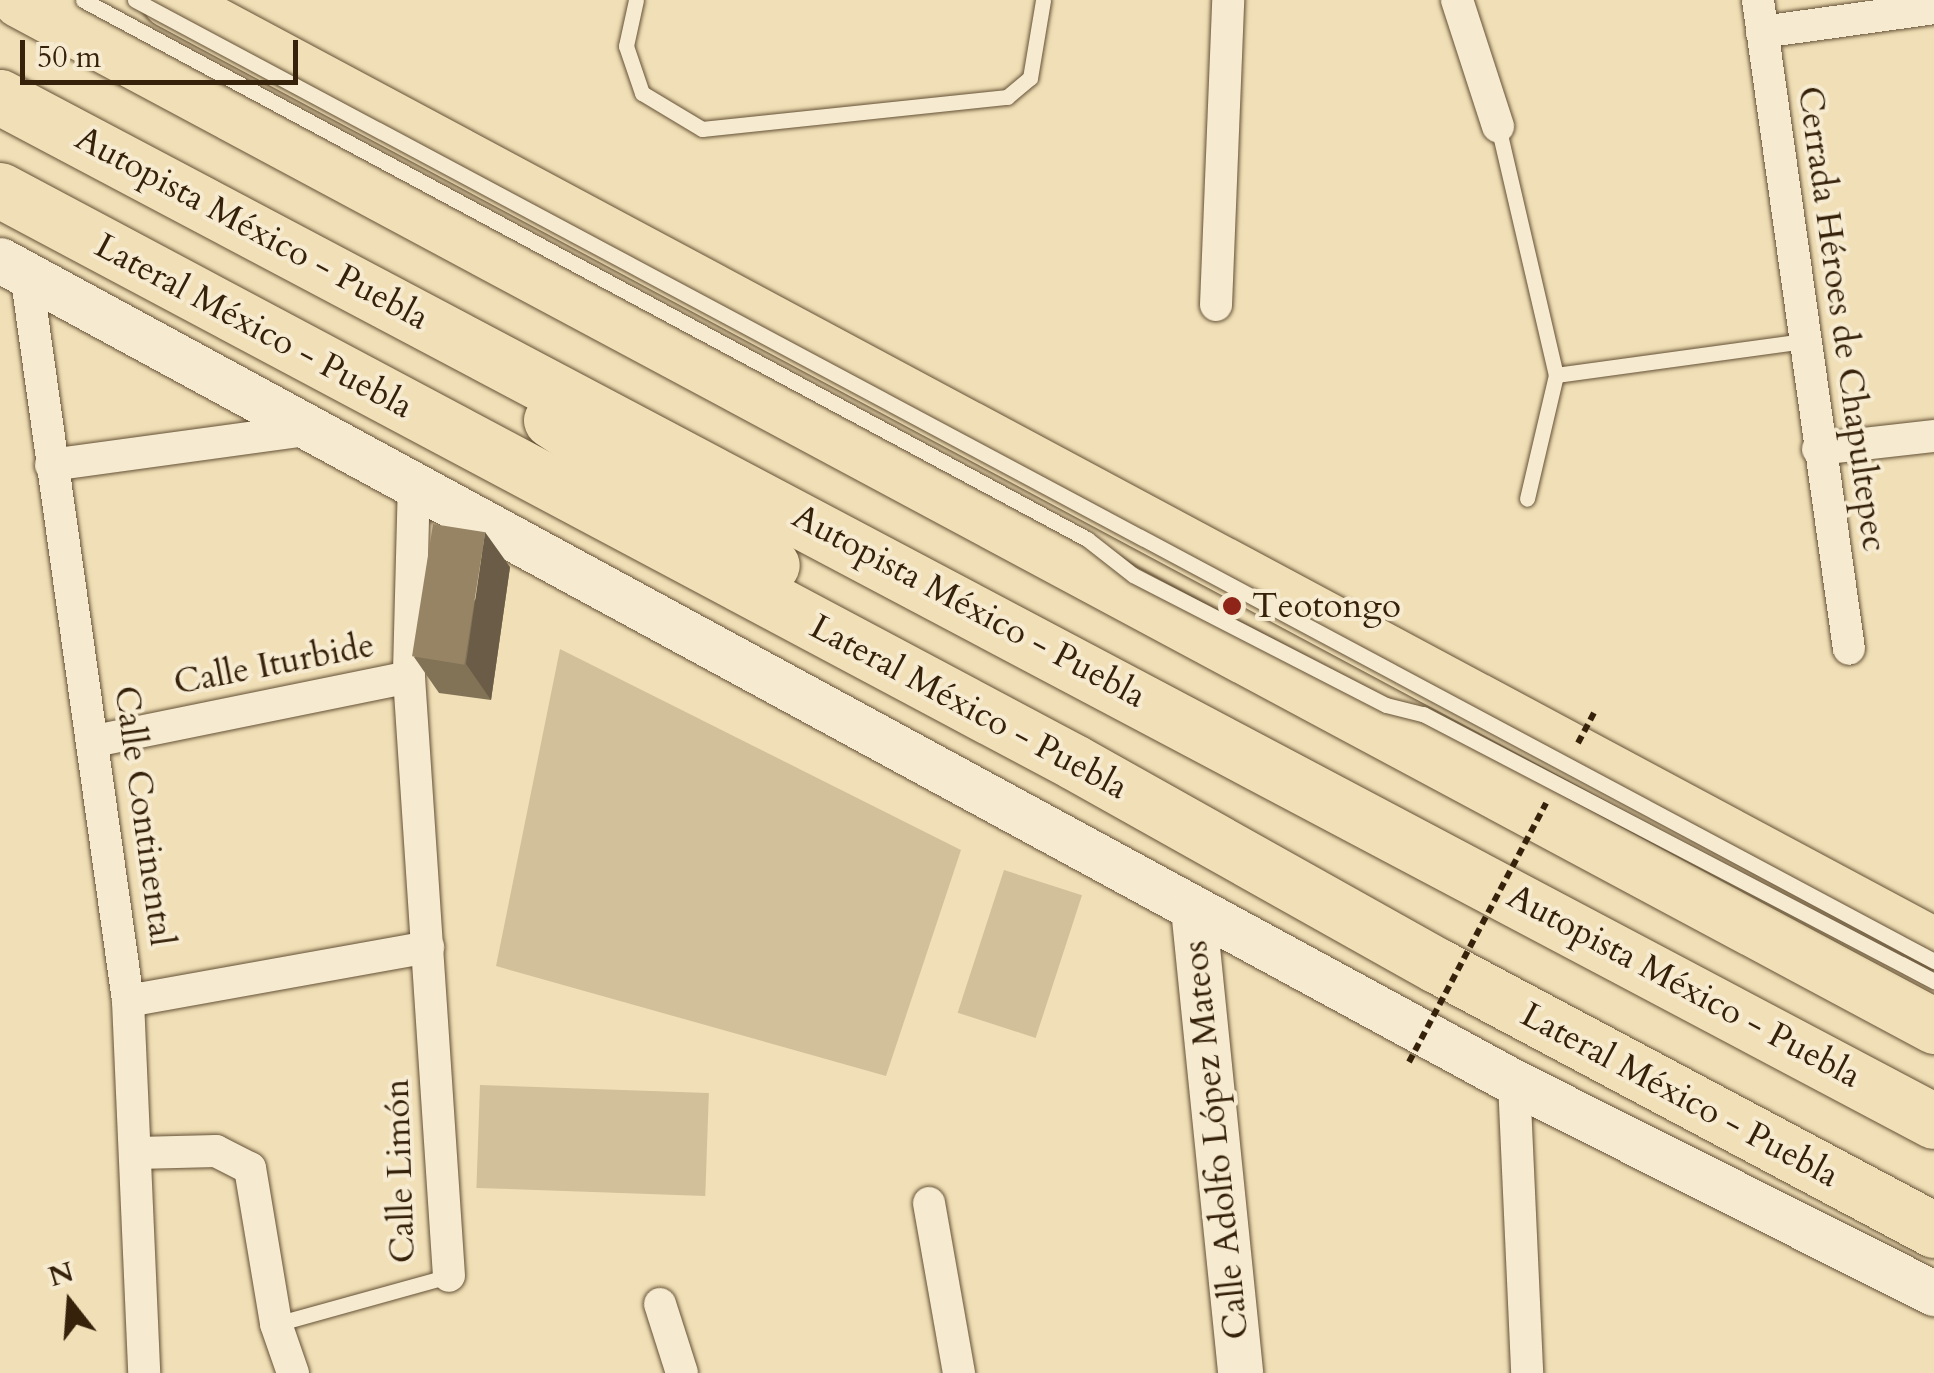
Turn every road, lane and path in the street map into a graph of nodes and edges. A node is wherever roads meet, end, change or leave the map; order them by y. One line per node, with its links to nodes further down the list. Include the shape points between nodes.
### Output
1 (20, 0): 38 (highway)
2 (82, 0): 36 (lane, bridge, via 1087,539 1133,575 1386,705 1424,714)
3 (136, 0): 35 (lane, bridge)
4 (169, 0): 33 (highway)
5 (636, 0): 6 (lane, via 626,46 642,92 702,129 1008,98 1030,78)
6 (1043, 0)
7 (1228, 0): 16 (street)
8 (1458, 0): 12 (street)
9 (1934, 8): 10 (street)
10 (1760, 16): 17 (street, Cerrada Héroes de Chapultepec)
11 (0, 97): 15 (highway, Autopista México - Puebla)
12 (1498, 126): 18 (lane)
13 (0, 190): 29 (highway, Lateral México - Puebla)
14 (13, 267): 19 (street); 22 (street, Calle Continental)
15 (388, 299): 29 (highway, via 558,426); 41 (highway, Autopista México - Puebla)
16 (1216, 305)
17 (1804, 341): 18 (lane); 21 (street, Cerrada Héroes de Chapultepec)
18 (1556, 375): 24 (lane)
19 (315, 430): 22 (street); 23 (street)
20 (1934, 436): 21 (street)
21 (1818, 449): 25 (street, Cerrada Héroes de Chapultepec)
22 (51, 464): 28 (street, Calle Continental)
23 (414, 481): 26 (street, Calle Limón); 32 (street)
24 (1528, 499)
25 (1849, 648)
26 (410, 678): 28 (street, Calle Iturbide); 34 (street, Calle Limón)
27 (1596, 709): 30 (path, bridge)
28 (95, 741): 37 (street, Calle Continental)
29 (1074, 762): 44 (highway, Lateral México - Puebla, via 1438,966)
30 (1568, 762)
31 (1549, 797): 39 (path, bridge)
32 (1194, 908): 40 (street); 53 (street, Calle Adolfo López Mateos)
33 (1934, 945)
34 (428, 947): 37 (street); 45 (street, Calle Limón)
35 (1934, 961)
36 (1934, 982)
37 (128, 1001): 42 (street, Calle Continental)
38 (1934, 1026)
39 (1410, 1062)
40 (1514, 1082): 46 (street); 54 (street)
41 (1934, 1121)
42 (137, 1153): 48 (street, via 216,1150 250,1168); 49 (street, Calle Continental)
43 (929, 1203): 52 (street)
44 (1934, 1230)
45 (449, 1276): 48 (lane, Calle Limón)
46 (1934, 1292)
47 (660, 1304): 51 (street)
48 (276, 1324): 50 (street)
49 (144, 1373)
50 (293, 1373)
51 (682, 1373)
52 (958, 1373)
53 (1240, 1373)
54 (1527, 1373)

